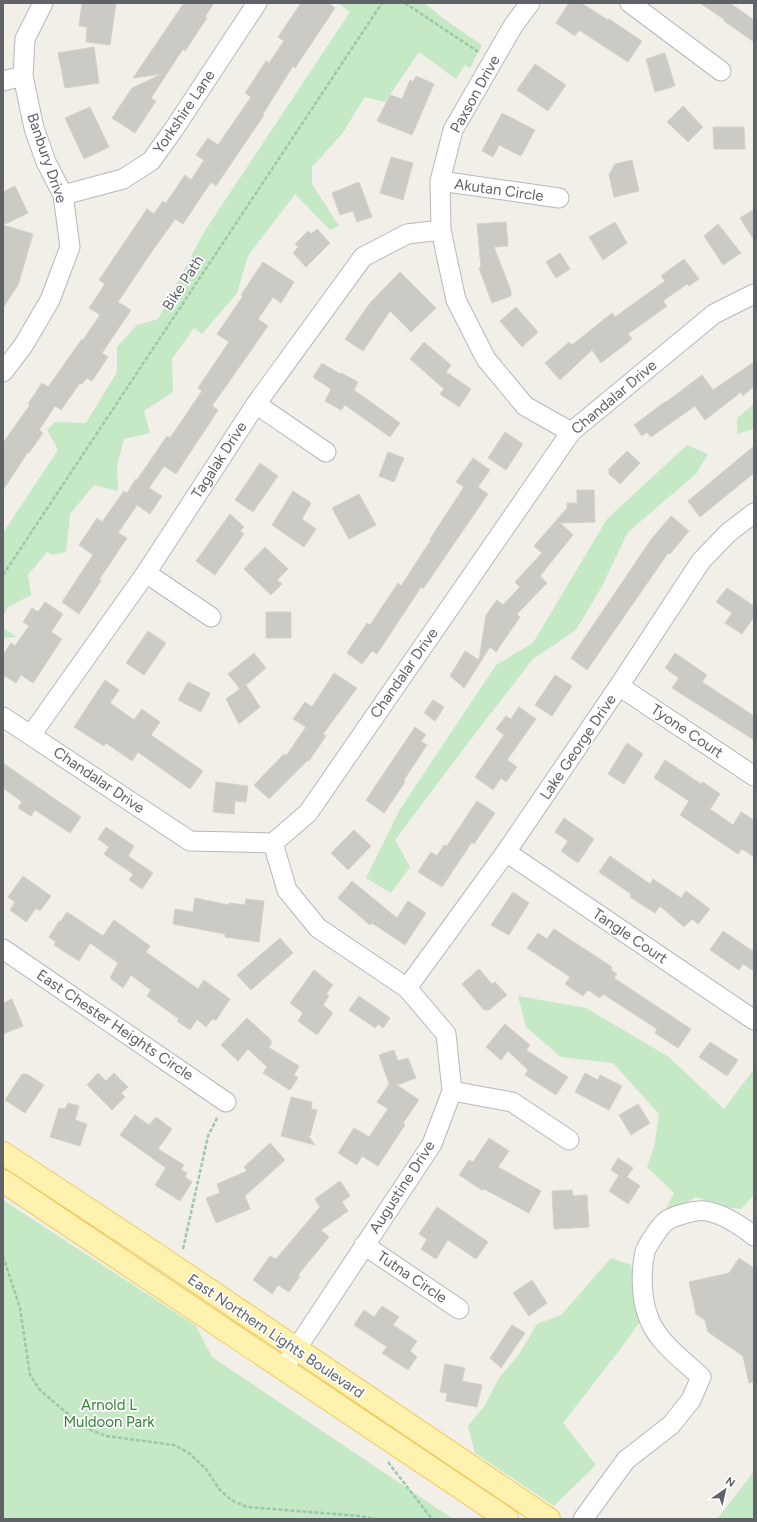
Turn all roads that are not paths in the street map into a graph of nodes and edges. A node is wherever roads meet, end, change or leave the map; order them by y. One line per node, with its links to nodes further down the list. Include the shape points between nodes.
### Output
1 (43, 3): 6 (street, Banbury Drive, via 25,39)
2 (256, 3): 9 (street, Yorkshire Lane, via 151,161 123,179)
3 (530, 3): 8 (street, Paxson Drive, via 513,26 452,130)
4 (630, 3): 5 (street)
5 (721, 71)
6 (23, 76): 7 (street); 9 (street, Banbury Drive, via 34,128 46,162)
7 (3, 80)
8 (440, 181): 10 (street, Akutan Circle); 11 (street, Paxson Drive)
9 (63, 195): 13 (street, Banbury Drive, via 70,247 50,300)
10 (559, 198)
11 (442, 230): 14 (street, Tagalak Drive, via 407,234 363,257); 15 (street, Paxson Drive, via 456,300 486,359 526,406)
12 (754, 294): 15 (street, Chandalar Drive, via 714,314)
13 (3, 372)
14 (256, 404): 16 (street); 18 (street, Tagalak Drive)
15 (571, 432): 24 (street, Chandalar Drive, via 308,813)
16 (326, 452)
17 (754, 513): 20 (street, Lake George Drive, via 728,533 701,562)
18 (146, 573): 19 (street); 22 (street, Tagalak Drive)
19 (211, 617)
20 (620, 686): 23 (street, Tyone Court); 25 (street, Lake George Drive)
21 (3, 717): 22 (street, Chandalar Drive)
22 (31, 735): 24 (street, Chandalar Drive, via 190,840)
23 (754, 776)
24 (273, 843): 27 (street, Augustine Drive, via 287,890 318,928)
25 (506, 852): 27 (street, Lake George Drive); 28 (street, Tangle Court)
26 (3, 949): 30 (street, East Chester Heights Circle)
27 (407, 988): 29 (street, Augustine Drive, via 446,1034)
28 (754, 1020)
29 (452, 1091): 31 (street, via 512,1102); 35 (street, Augustine Drive, via 432,1144)
30 (226, 1102)
31 (569, 1140)
32 (3, 1153): 37 (main road, East Northern Lights Boulevard)
33 (3, 1181): 38 (main road, East Northern Lights Boulevard)
34 (754, 1236): 41 (street, via 740,1225 704,1210 684,1213 665,1221 645,1250 642,1281 647,1313 659,1338 701,1377 691,1400 671,1425 626,1460)
35 (364, 1246): 36 (street, Tutna Circle); 37 (street, Augustine Drive)
36 (459, 1309)
37 (296, 1349): 38 (street, Augustine Drive); 40 (main road, East Northern Lights Boulevard)
38 (283, 1369): 39 (main road, East Northern Lights Boulevard)
39 (507, 1519)
40 (549, 1519)
41 (583, 1519)

